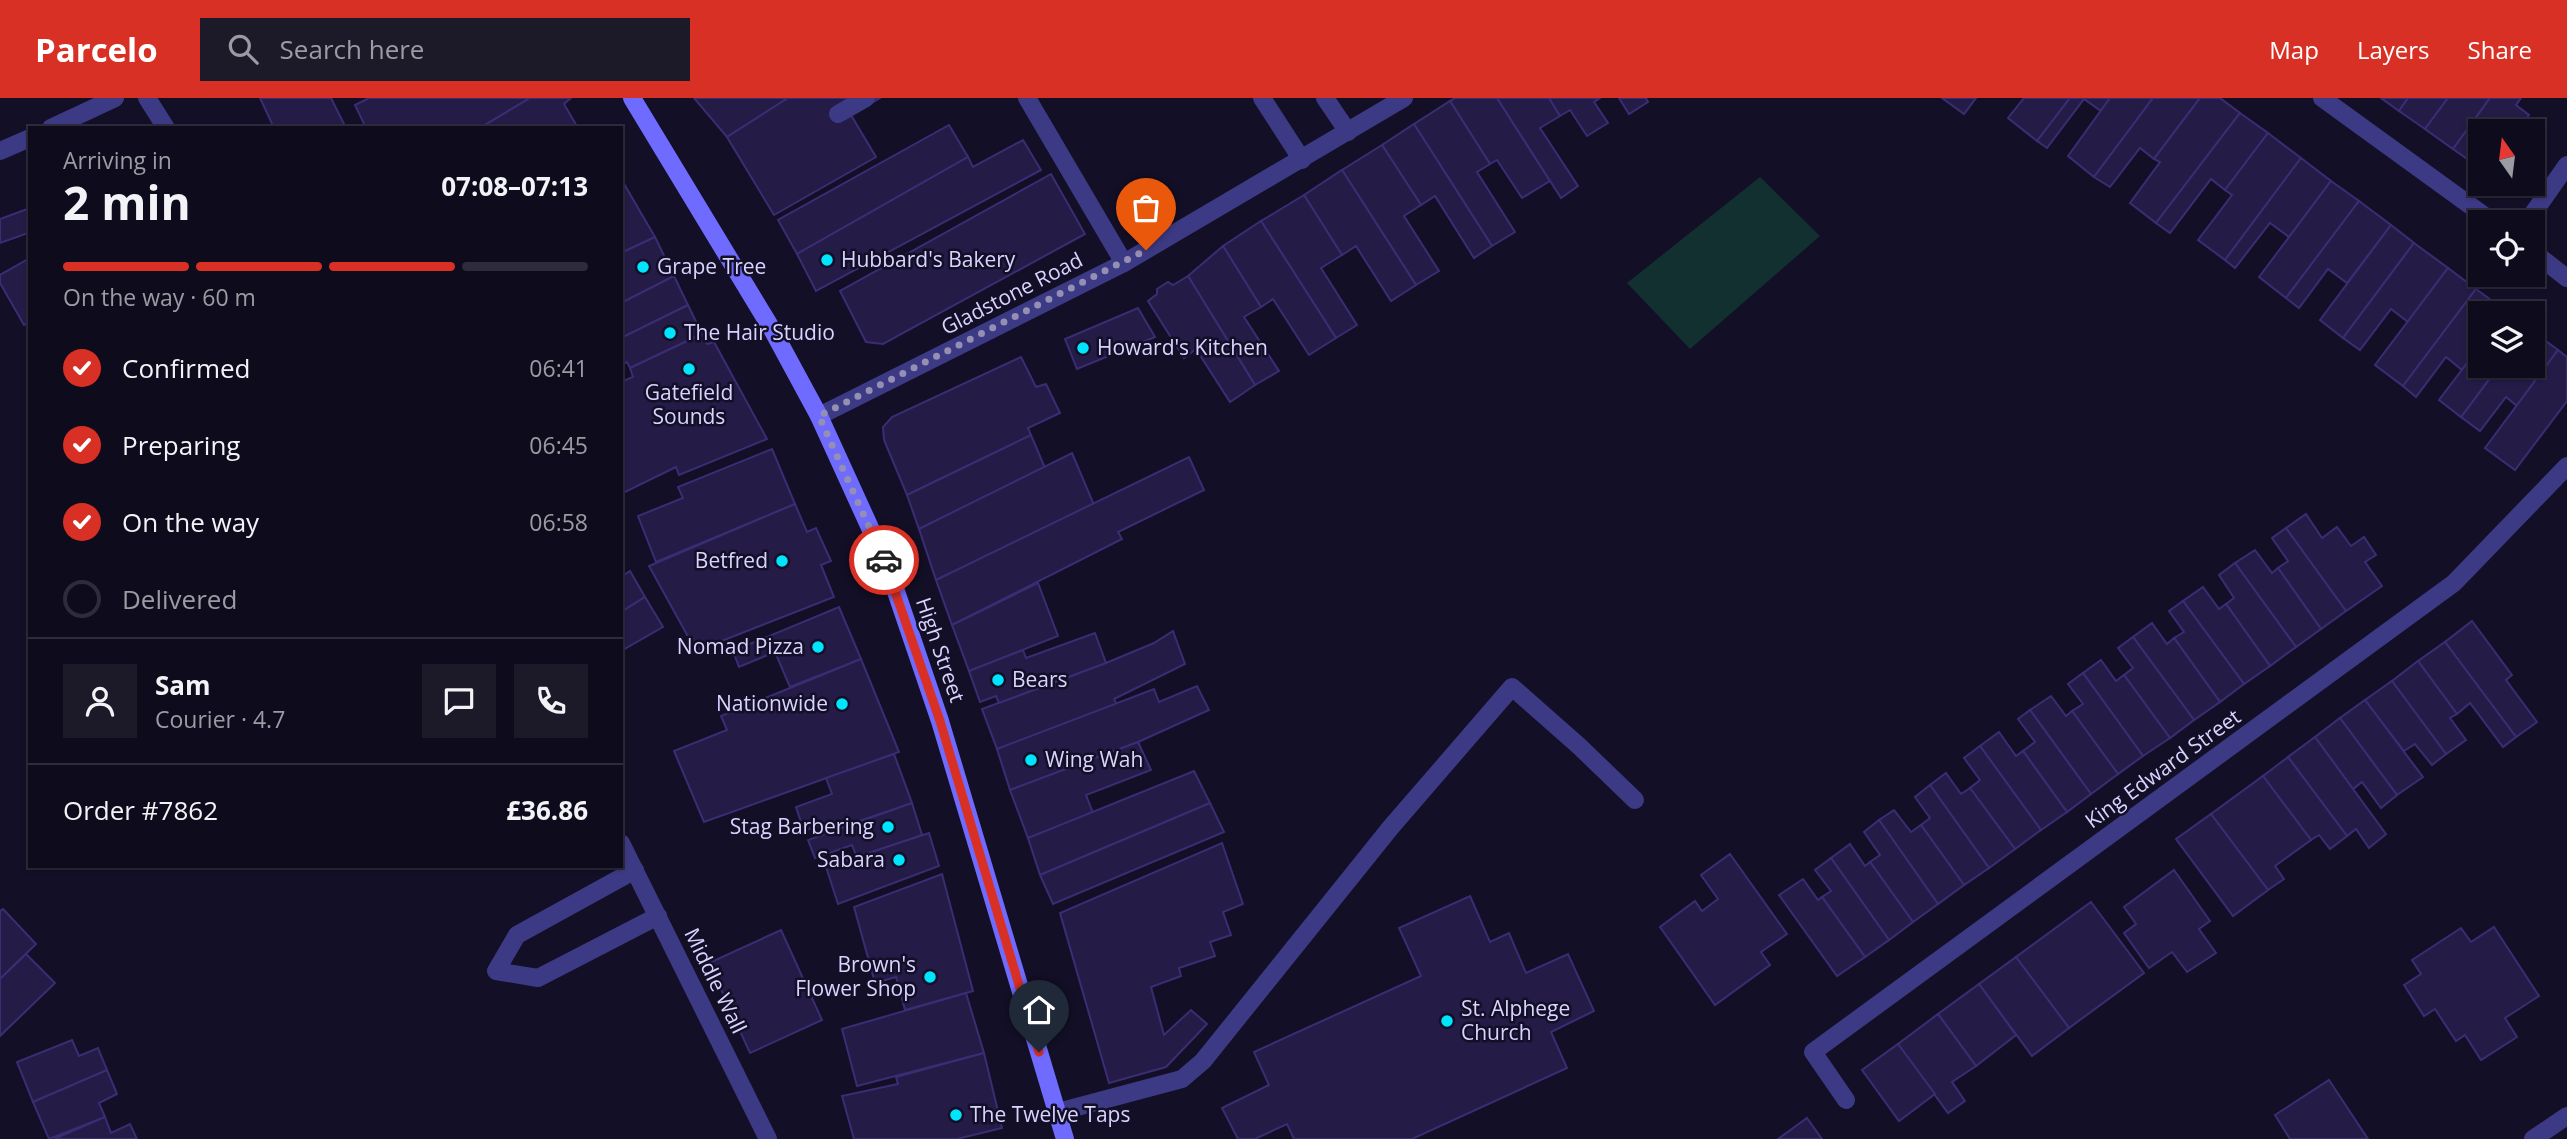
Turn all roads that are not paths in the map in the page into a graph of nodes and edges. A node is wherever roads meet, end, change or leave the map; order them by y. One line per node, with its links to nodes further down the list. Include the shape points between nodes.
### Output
1 (116, 98): 11 (street)
2 (147, 98): 12 (street)
3 (632, 98): 23 (main road, High Street)
4 (866, 98): 10 (street)
5 (1027, 98): 21 (street)
6 (1262, 98): 16 (street)
7 (1325, 98): 13 (street)
8 (1404, 98): 13 (street, Gladstone Road)
9 (2322, 98): 18 (street)
10 (838, 114)
11 (55, 126)
12 (165, 126)
13 (1348, 132): 16 (street, Gladstone Road)
14 (28, 139): 15 (street)
15 (0, 152)
16 (1301, 160): 21 (street, Gladstone Road)
17 (2567, 165): 19 (street)
18 (2476, 210)
19 (2535, 210)
20 (2545, 261): 22 (street)
21 (1124, 263): 23 (street, Gladstone Road)
22 (2567, 278)
23 (819, 416): 30 (main road, High Street, via 887,565 936,708)
24 (2567, 466): 29 (street, King Edward Street, via 2454,583 1813,1052)
25 (1635, 800): 30 (street, via 1513,687 1391,827 1203,1061 1182,1079)
26 (623, 847): 27 (street, Middle Wall)
27 (635, 870): 28 (street, Middle Wall); 28 (street, via 517,935 496,971 538,978)
28 (658, 916): 32 (street, Middle Wall)
29 (1846, 1100)
30 (1058, 1112): 33 (main road, High Street)
31 (2567, 1116): 34 (street)
32 (768, 1139)
33 (1065, 1139)
34 (2533, 1139)

